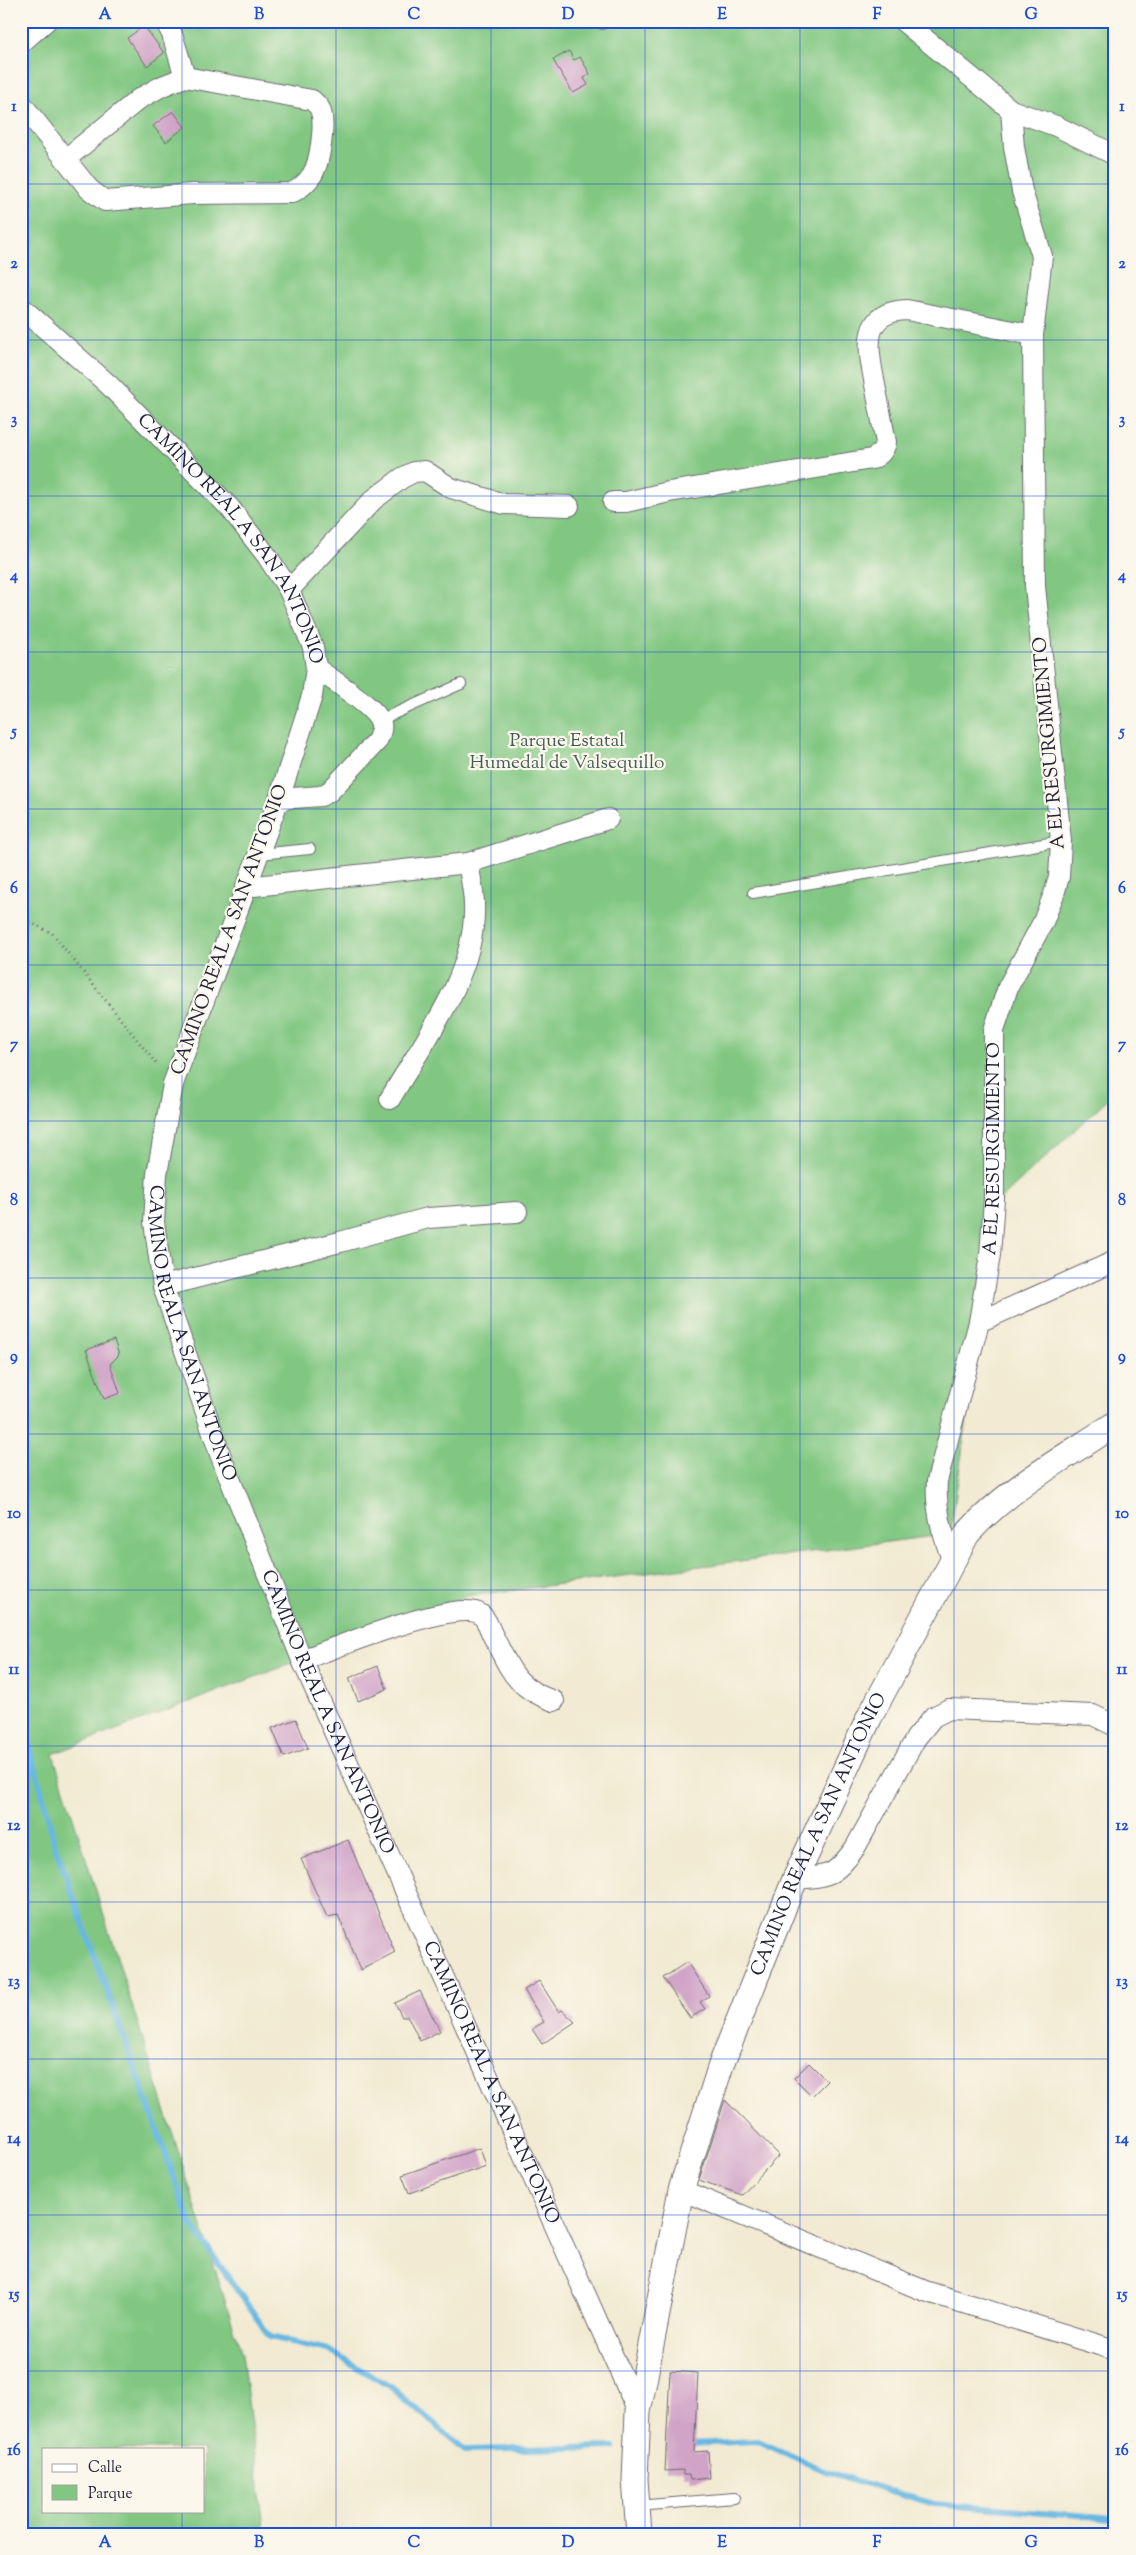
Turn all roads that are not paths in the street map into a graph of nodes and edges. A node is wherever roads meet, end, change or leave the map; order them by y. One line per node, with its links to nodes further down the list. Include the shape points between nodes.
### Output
1 (46, 21): 4 (street)
2 (165, 21): 5 (street)
3 (903, 21): 7 (street)
4 (21, 43)
5 (185, 77): 9 (street, via 139,99); 9 (street, via 312,100 320,108 323,122 318,161 307,182 291,193 193,194 105,201 89,189)
6 (21, 103): 9 (street)
7 (1012, 110): 8 (street, via 1056,126); 11 (street, A EL RESURGIMIENTO, via 1014,147 1022,191 1042,256)
8 (1115, 154)
9 (67, 158)
10 (21, 307): 14 (street, CAMINO REAL A SAN ANTONIO, via 109,385 197,472 230,508)
11 (1033, 335): 12 (street, via 907,310 890,312 874,326 868,346 886,442 878,456); 20 (street, A EL RESURGIMIENTO, via 1035,586)
12 (613, 502)
13 (569, 506): 14 (street, via 504,504 451,488 425,471 414,472 373,500)
14 (289, 590): 15 (street, CAMINO REAL A SAN ANTONIO, via 313,647)
15 (316, 668): 17 (street); 18 (street, CAMINO REAL A SAN ANTONIO, via 312,696)
16 (461, 684): 17 (lane)
17 (380, 720): 18 (street, via 381,731 377,741 330,791 321,796)
18 (279, 799): 22 (street, CAMINO REAL A SAN ANTONIO)
19 (608, 819): 23 (street)
20 (1061, 841): 25 (lane); 30 (street, A EL RESURGIMIENTO, via 1059,877 1054,894 1043,922 1008,987 994,1030 994,1199 990,1255)
21 (310, 849): 22 (lane)
22 (259, 854): 24 (street, CAMINO REAL A SAN ANTONIO)
23 (468, 863): 24 (street); 26 (street, via 474,905 466,961 458,984)
24 (246, 887): 29 (street, CAMINO REAL A SAN ANTONIO, via 173,1084 157,1174 154,1222)
25 (753, 893)
26 (390, 1099)
27 (517, 1212): 29 (street, via 428,1218)
28 (1115, 1261): 30 (street)
29 (163, 1286): 33 (street, CAMINO REAL A SAN ANTONIO, via 220,1454)
30 (979, 1322): 32 (street, A EL RESURGIMIENTO, via 937,1481 936,1498 942,1532)
31 (1115, 1424): 32 (street, CAMINO REAL A SAN ANTONIO, via 983,1516)
32 (952, 1558): 36 (street, CAMINO REAL A SAN ANTONIO, via 869,1718)
33 (302, 1660): 34 (street, via 442,1613 471,1610 483,1616 518,1681 535,1694); 39 (street, CAMINO REAL A SAN ANTONIO)
34 (554, 1700)
35 (1115, 1726): 36 (street, via 1093,1715 949,1710 933,1717 916,1738 843,1864 828,1876)
36 (794, 1879): 37 (street, CAMINO REAL A SAN ANTONIO, via 721,2065)
37 (681, 2190): 38 (street, via 925,2292); 39 (street, CAMINO REAL A SAN ANTONIO)
38 (1115, 2350)
39 (638, 2412): 41 (street, CAMINO REAL A SAN ANTONIO)
40 (734, 2498): 41 (lane)
41 (637, 2506): 42 (street, CAMINO REAL A SAN ANTONIO)
42 (639, 2534)

